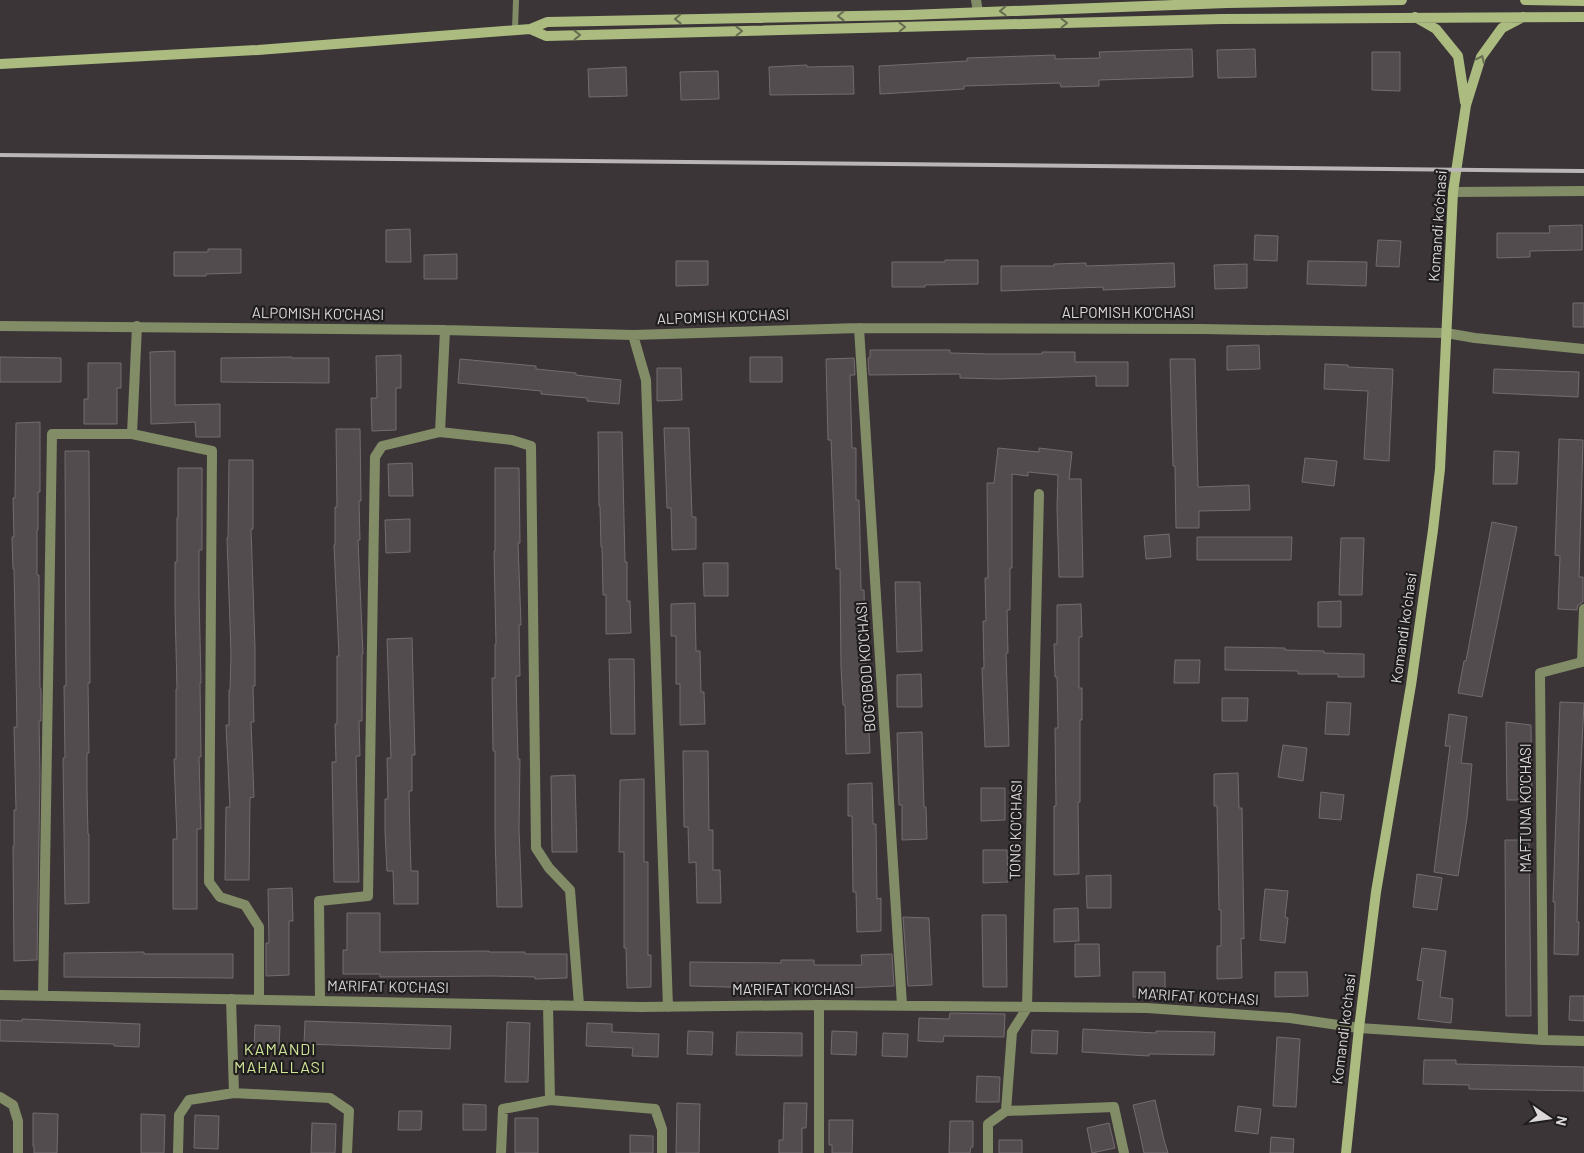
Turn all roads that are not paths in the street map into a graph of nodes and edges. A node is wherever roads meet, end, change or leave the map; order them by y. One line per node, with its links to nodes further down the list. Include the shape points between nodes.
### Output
1 (516, 0): 13 (lane)
2 (976, 0): 8 (street)
3 (1402, 0): 6 (main road)
4 (1525, 0): 5 (main road)
5 (1547, 0): 7 (main road)
6 (1227, 1): 8 (main road, one-way to 8)
7 (1584, 1)
8 (978, 12): 12 (main road, one-way to 12, via 547,22)
9 (1415, 17): 10 (main road); 12 (main road, one-way to 9, via 546,36 1221,18); 15 (main road, Komandi ko‘chasi, via 1436,29 1458,56)
10 (1523, 17): 11 (main road); 15 (main road, Komandi ko‘chasi, one-way to 10, via 1481,57 1502,28)
11 (1584, 17)
12 (530, 29): 13 (main road)
13 (515, 30): 14 (main road, via 258,50)
14 (0, 64)
15 (1466, 106): 17 (main road, Komandi ko‘chasi)
16 (1584, 191): 17 (street)
17 (1453, 192): 22 (main road, Komandi ko‘chasi)
18 (0, 326): 19 (street, ALPOMISH KO'CHASI)
19 (137, 326): 21 (street, ALPOMISH KO'CHASI); 26 (street)
20 (859, 328): 22 (street, ALPOMISH KO'CHASI, via 1202,328); 23 (street, ALPOMISH KO'CHASI); 37 (street, BOG'OBOD KO'CHASI)
21 (445, 330): 23 (street, ALPOMISH KO'CHASI); 25 (street)
22 (1446, 333): 24 (street, ALPOMISH KO'CHASI); 40 (main road, Komandi ko‘chasi, via 1440,469 1433,530 1376,892)
23 (633, 335): 38 (street, via 646,380)
24 (1584, 350)
25 (440, 432): 33 (street, via 382,446 375,457 368,896 319,901); 35 (street, via 512,440 531,446 536,848 570,890)
26 (132, 434): 30 (street, via 52,434); 32 (street, via 212,452 209,882 220,897 246,905 259,927)
27 (1039, 494): 39 (street, TONG KO'CHASI)
28 (1584, 609): 41 (street, MAFTUNA KO'CHASI, via 1582,662 1540,673)
29 (0, 995): 30 (street, MA'RIFAT KO'CHASI)
30 (43, 996): 31 (street, MA'RIFAT KO'CHASI)
31 (230, 999): 32 (street, MA'RIFAT KO'CHASI); 43 (street)
32 (259, 999): 33 (street, MA'RIFAT KO'CHASI)
33 (320, 1001): 34 (street, MA'RIFAT KO'CHASI)
34 (548, 1005): 35 (street, MA'RIFAT KO'CHASI); 45 (street)
35 (579, 1005): 38 (street, MA'RIFAT KO'CHASI)
36 (819, 1005): 37 (street, MA'RIFAT KO'CHASI); 38 (street, MA'RIFAT KO'CHASI); 52 (street)
37 (902, 1005): 39 (street, MA'RIFAT KO'CHASI)
38 (668, 1007)
39 (1026, 1008): 40 (street, MA'RIFAT KO'CHASI, via 1147,1008 1290,1018); 46 (street, TONG KO'CHASI, via 1012,1032)
40 (1359, 1028): 41 (street, MA'RIFAT KO'CHASI); 55 (main road, Komandi ko‘chasi)
41 (1543, 1040): 42 (street, MA'RIFAT KO'CHASI)
42 (1584, 1040)
43 (234, 1094): 48 (street, via 189,1100 179,1115); 49 (street, via 330,1098 349,1111)
44 (0, 1097): 47 (street, via 14,1105 18,1121)
45 (550, 1100): 50 (street, via 503,1109); 51 (street, via 655,1108 662,1129)
46 (1006, 1111): 53 (street, via 988,1124); 54 (street, via 1114,1107)
47 (18, 1153)
48 (178, 1153)
49 (348, 1153)
50 (501, 1153)
51 (662, 1153)
52 (820, 1153)
53 (988, 1153)
54 (1124, 1153)
55 (1346, 1153)

